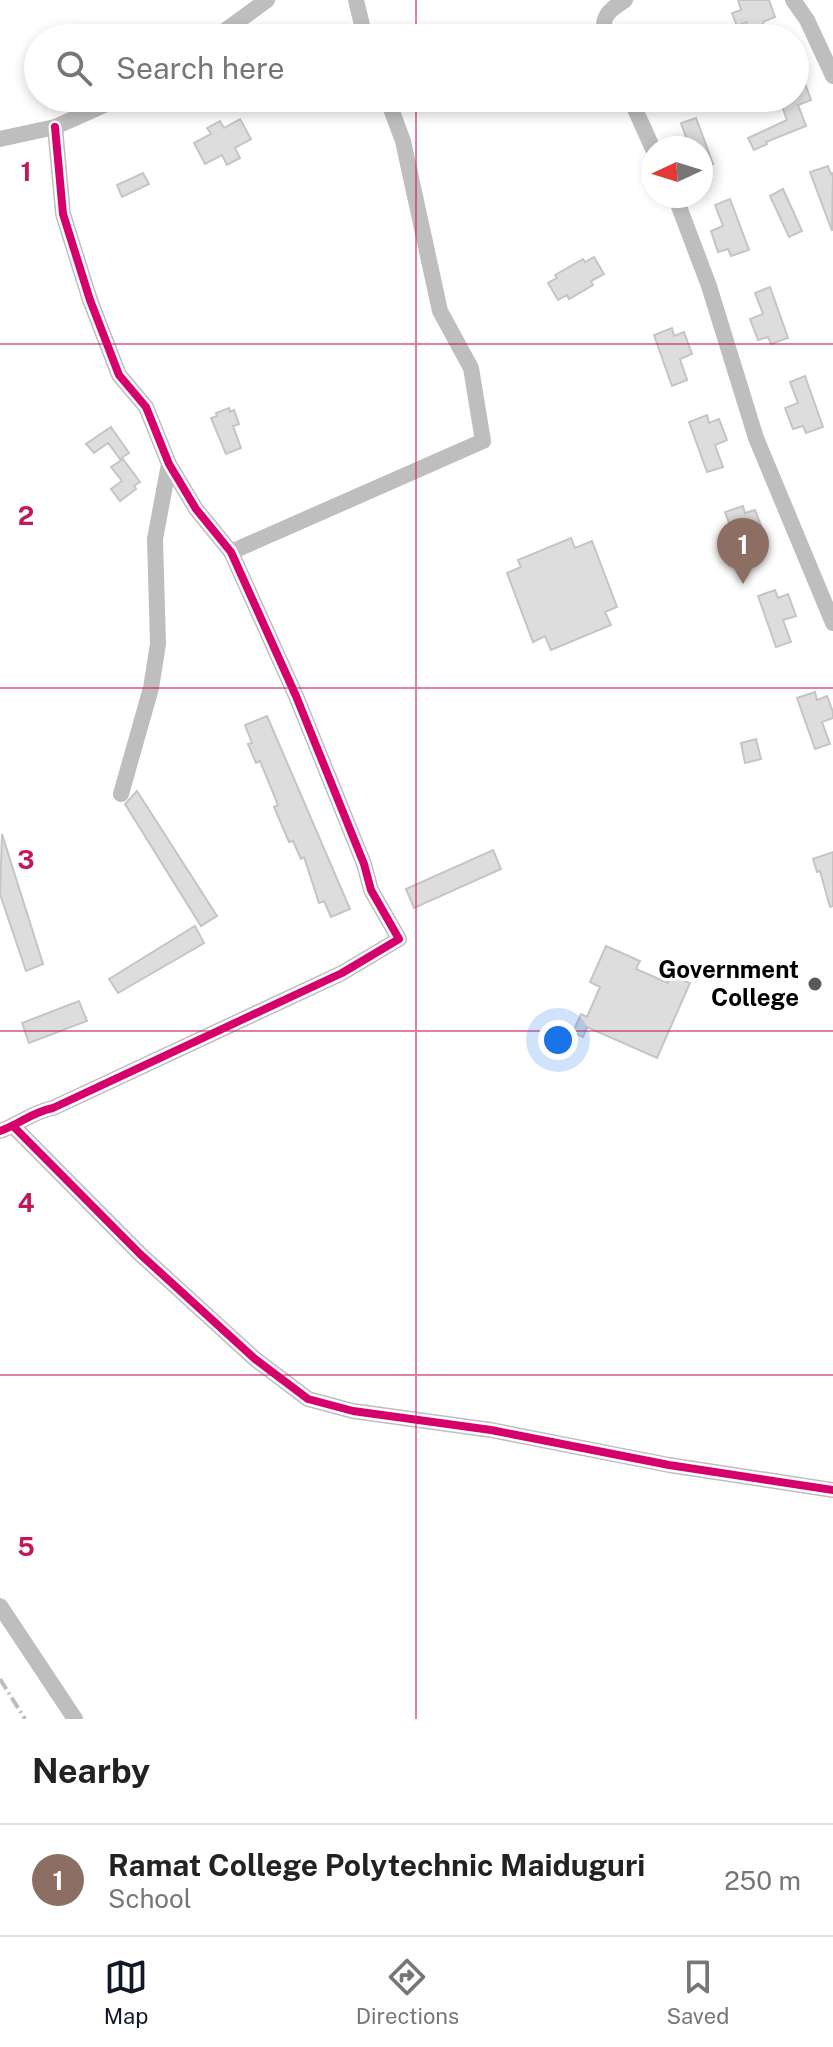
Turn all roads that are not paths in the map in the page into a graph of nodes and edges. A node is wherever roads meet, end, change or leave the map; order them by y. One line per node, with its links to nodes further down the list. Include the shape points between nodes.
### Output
1 (267, 0): 5 (street)
2 (356, 0): 6 (street)
3 (625, 0): 7 (street, via 607,12)
4 (793, 0): 9 (street)
5 (234, 24)
6 (362, 24)
7 (604, 24)
8 (809, 24): 10 (street)
9 (809, 24)
10 (833, 76)
11 (89, 112): 14 (street)
12 (392, 112): 19 (street, via 440,311 471,368 483,441)
13 (636, 112): 15 (street)
14 (55, 127): 16 (street); 18 (street, via 63,214 90,300 119,375 146,407)
15 (647, 136)
16 (0, 139)
17 (680, 208): 20 (street, via 756,438)
18 (169, 464): 19 (street); 21 (street, via 155,539 158,644)
19 (231, 552): 22 (street, via 296,696 371,890 399,939 342,973)
20 (833, 623)
21 (121, 794)
22 (7, 1128): 23 (street, via 255,1359 308,1399 353,1411)
23 (833, 1490)
24 (0, 1606): 25 (street)
25 (75, 1719)

